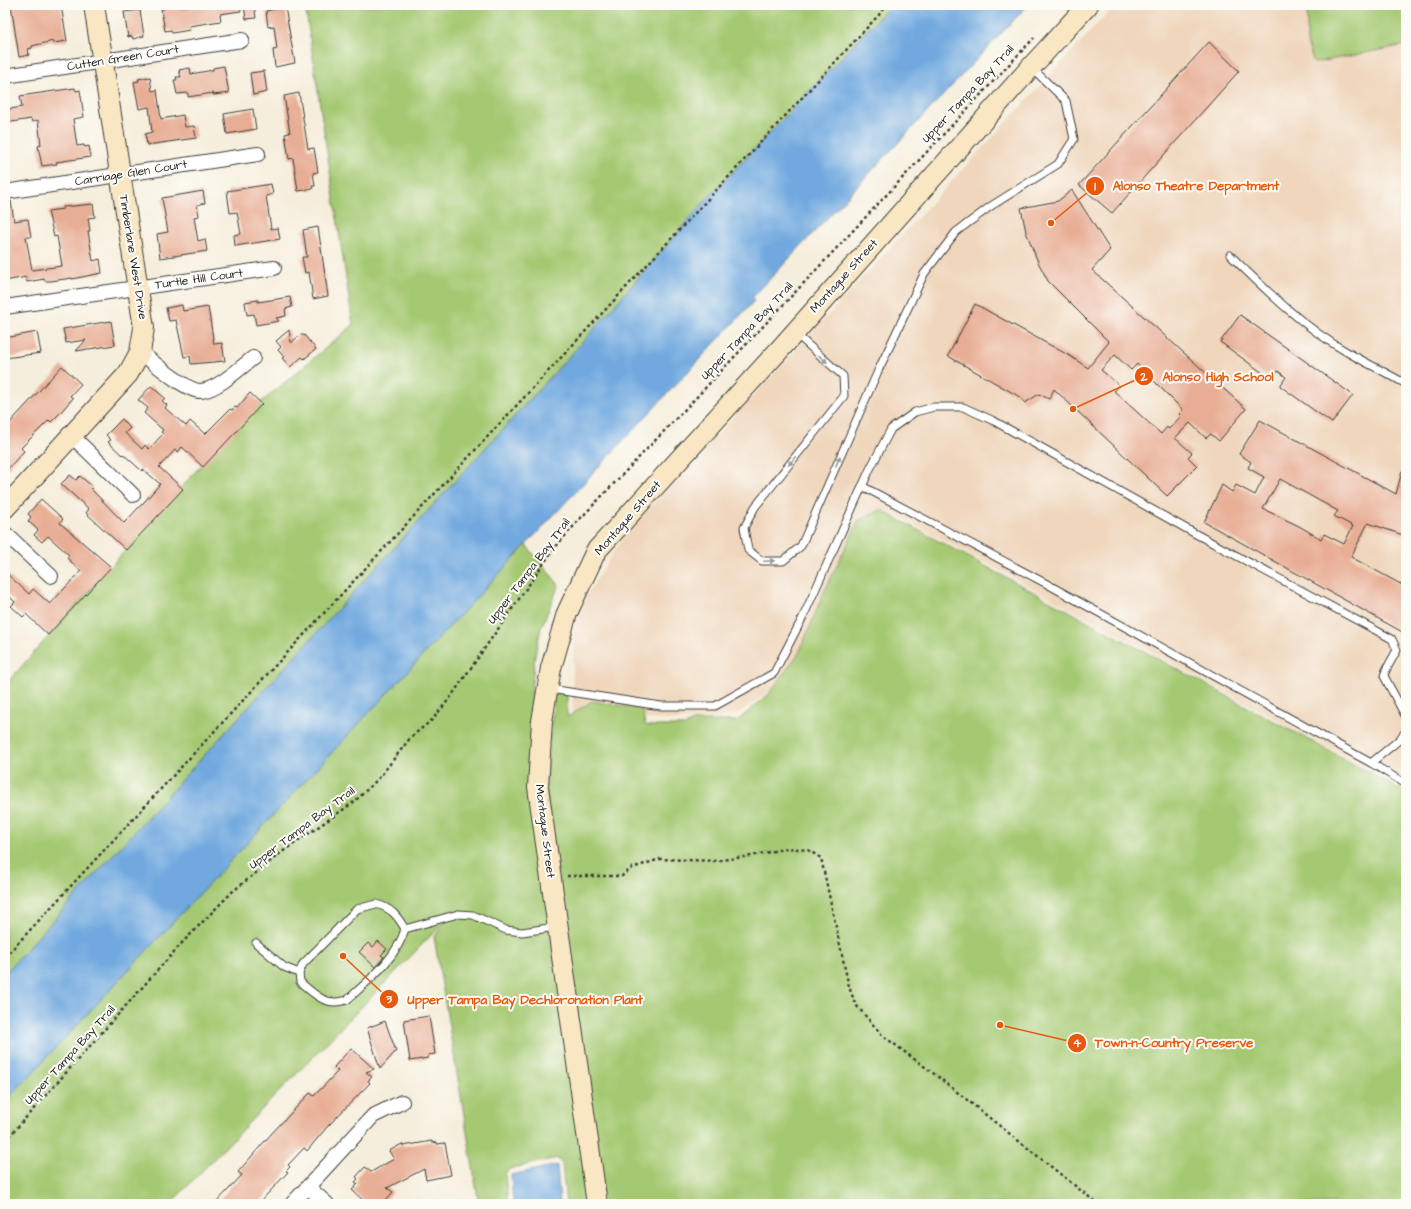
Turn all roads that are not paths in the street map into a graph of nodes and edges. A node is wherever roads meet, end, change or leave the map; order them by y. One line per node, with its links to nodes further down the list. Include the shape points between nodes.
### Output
1 (94, 5): 4 (street, Timberlane West Drive)
2 (1088, 5): 5 (street, Montague Street)
3 (242, 40): 4 (street, Cutten Green Court)
4 (103, 62): 6 (street, Cutten Green Court); 8 (street, Timberlane West Drive)
5 (1031, 67): 14 (street, Montague Street); 14 (lane, one-way to 5, via 842,376 844,396 755,508 744,528 748,550 762,561 783,561 800,546 924,274 956,232 991,206 1058,164 1074,139 1066,101)
6 (5, 76)
7 (258, 154): 8 (street, Carriage Glen Court)
8 (120, 175): 9 (street, Carriage Glen Court); 12 (street, Timberlane West Drive)
9 (5, 192)
10 (1230, 255): 17 (lane, via 1283,306 1323,336 1346,352)
11 (274, 268): 12 (street, Turtle Hill Court)
12 (138, 288): 13 (street, Turtle Hill Court); 15 (street, Timberlane West Drive, via 144,328)
13 (5, 307)
14 (794, 333): 24 (street, Montague Street, via 596,552 567,613)
15 (140, 352): 16 (street, via 184,385 201,391 220,384); 18 (street, Timberlane West Drive, via 128,374)
16 (253, 358)
17 (1406, 384)
18 (72, 435): 20 (street); 21 (street, Timberlane West Drive)
19 (862, 486): 24 (lane, via 803,617 774,673 715,706 661,706); 25 (lane, via 891,429 916,412 934,407 963,407 994,420 1194,533 1392,639 1397,650 1384,676); 27 (lane)
20 (133, 494)
21 (5, 508)
22 (5, 532): 23 (street)
23 (51, 576)
24 (547, 688): 29 (street, Montague Street, via 538,787)
25 (1406, 716)
26 (1406, 731): 27 (lane)
27 (1371, 763): 28 (lane)
28 (1406, 784)
29 (558, 927): 30 (lane, via 522,932 506,930 473,915 458,914); 37 (street, Montague Street)
30 (405, 929): 32 (lane, via 394,912 387,907 376,904 357,909 304,964); 32 (lane, via 402,942 393,955 347,1000 337,1003 326,1001 300,982)
31 (256, 943): 32 (lane, via 284,967)
32 (299, 973)
33 (402, 1102): 34 (street, via 374,1116)
34 (308, 1187): 35 (street); 36 (street)
35 (292, 1204)
36 (327, 1204)
37 (597, 1204)

